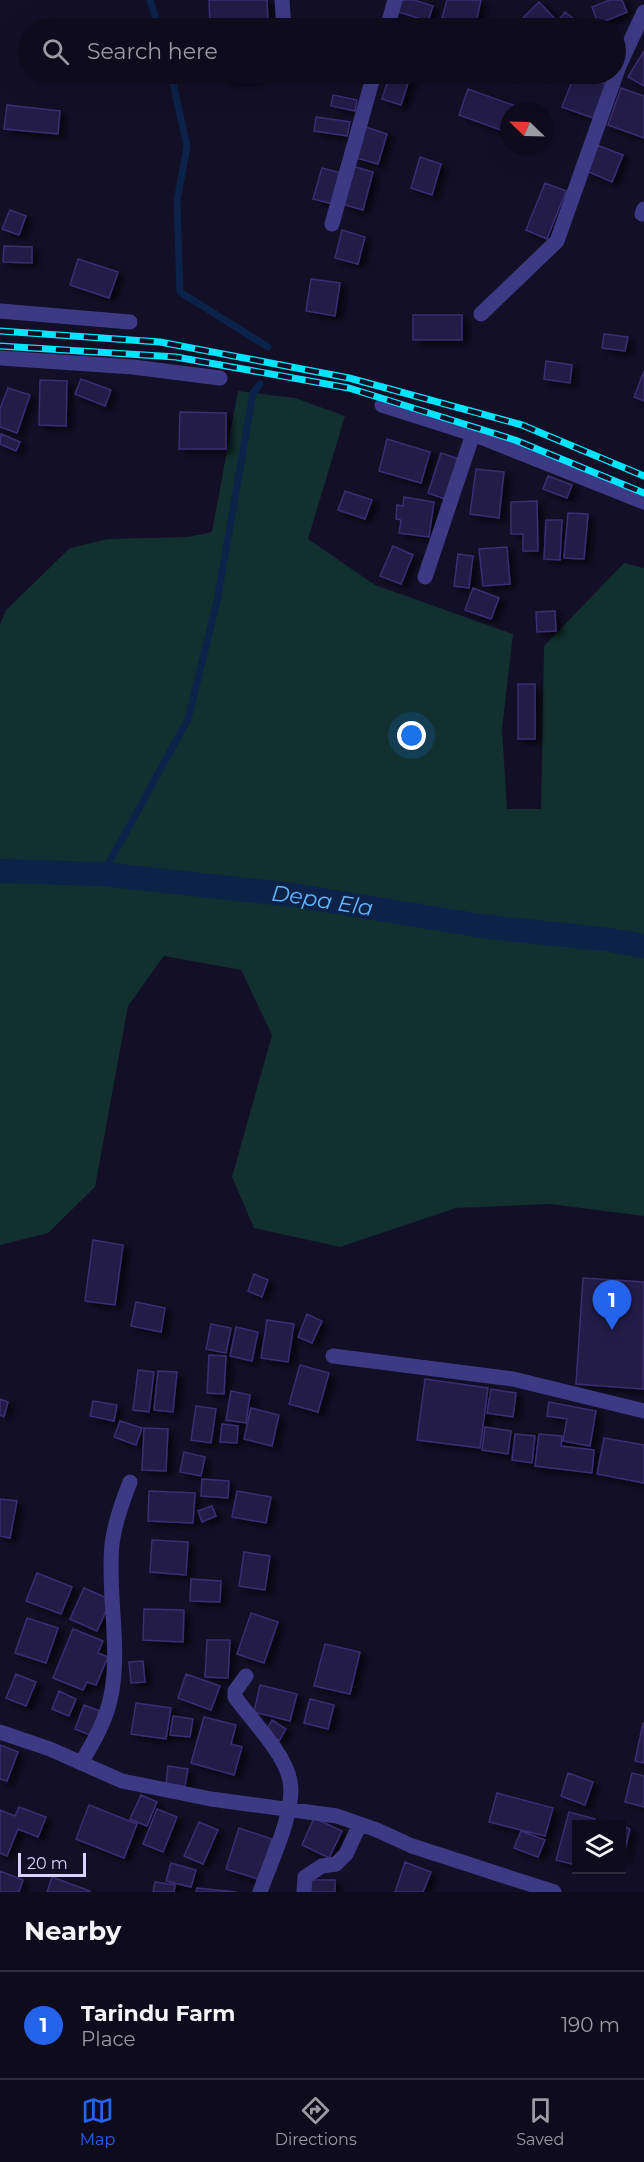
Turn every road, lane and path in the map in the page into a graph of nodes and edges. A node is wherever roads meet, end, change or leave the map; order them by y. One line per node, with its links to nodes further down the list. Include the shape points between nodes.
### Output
1 (282, 0): 5 (street)
2 (395, 0): 6 (street)
3 (642, 0): 4 (street)
4 (644, 11): 7 (street)
5 (283, 18)
6 (390, 18)
7 (626, 51)
8 (371, 84): 10 (street)
9 (613, 84): 12 (street, via 557,242)
10 (332, 224)
11 (0, 311): 13 (street)
12 (482, 314)
13 (130, 322)
14 (0, 358): 15 (street, via 132,367)
15 (219, 378)
16 (382, 405): 17 (street)
17 (473, 434): 18 (street); 19 (street)
18 (644, 502)
19 (425, 577)
20 (333, 1356): 21 (street, via 513,1379)
21 (644, 1412)
22 (130, 1482): 25 (street, via 118,1513 112,1545 111,1696 100,1733)
23 (246, 1676): 26 (street, via 235,1697 284,1765 291,1782)
24 (0, 1732): 25 (street)
25 (81, 1762): 26 (street, via 129,1783)
26 (287, 1811): 27 (street, via 310,1811); 28 (street)
27 (360, 1824): 29 (street, via 346,1854 336,1864 322,1866 305,1877); 30 (street, via 412,1846)
28 (260, 1892)
29 (304, 1892)
30 (554, 1892)

